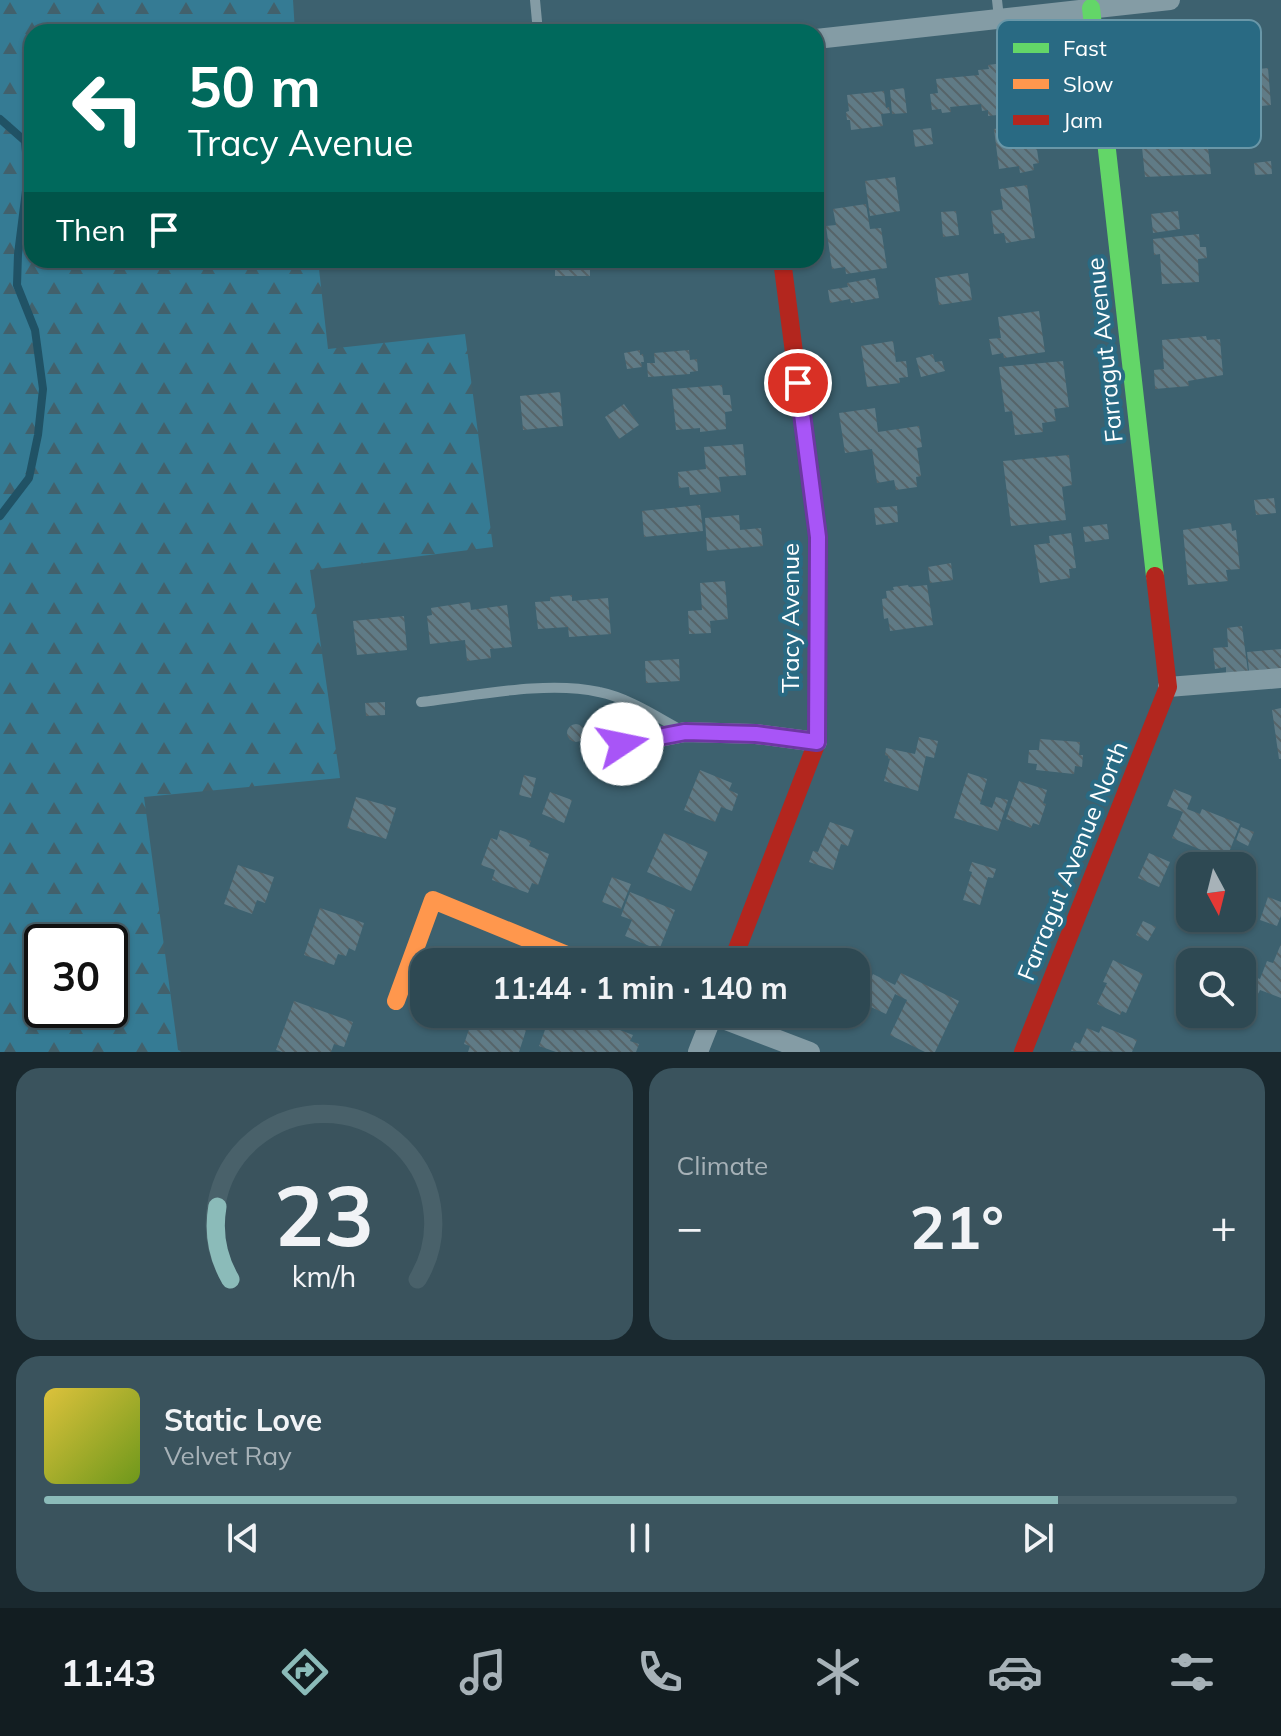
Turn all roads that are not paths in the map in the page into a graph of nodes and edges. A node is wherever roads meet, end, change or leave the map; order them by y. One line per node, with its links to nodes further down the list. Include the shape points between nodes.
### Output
1 (535, 0): 6 (lane)
2 (1170, 0): 3 (street)
3 (1091, 8): 4 (street); 5 (street, Farragut Avenue)
4 (998, 9): 7 (street)
5 (1092, 20)
6 (537, 24)
7 (824, 38)
8 (1107, 148): 11 (street, Farragut Avenue)
9 (783, 268): 14 (street, Tracy Avenue, via 818,537)
10 (1281, 678): 11 (street)
11 (1168, 687): 25 (street, Farragut Avenue North)
12 (421, 702): 13 (lane, via 567,688 622,699)
13 (685, 732): 14 (street); 15 (street)
14 (817, 742): 18 (street, Tracy Avenue)
15 (604, 748)
16 (415, 948): 17 (street, via 433,900)
17 (550, 948)
18 (737, 948)
19 (410, 963): 20 (street)
20 (396, 1001)
21 (707, 1028): 23 (street)
22 (748, 1028): 24 (street)
23 (698, 1052)
24 (810, 1052)
25 (1023, 1052)

